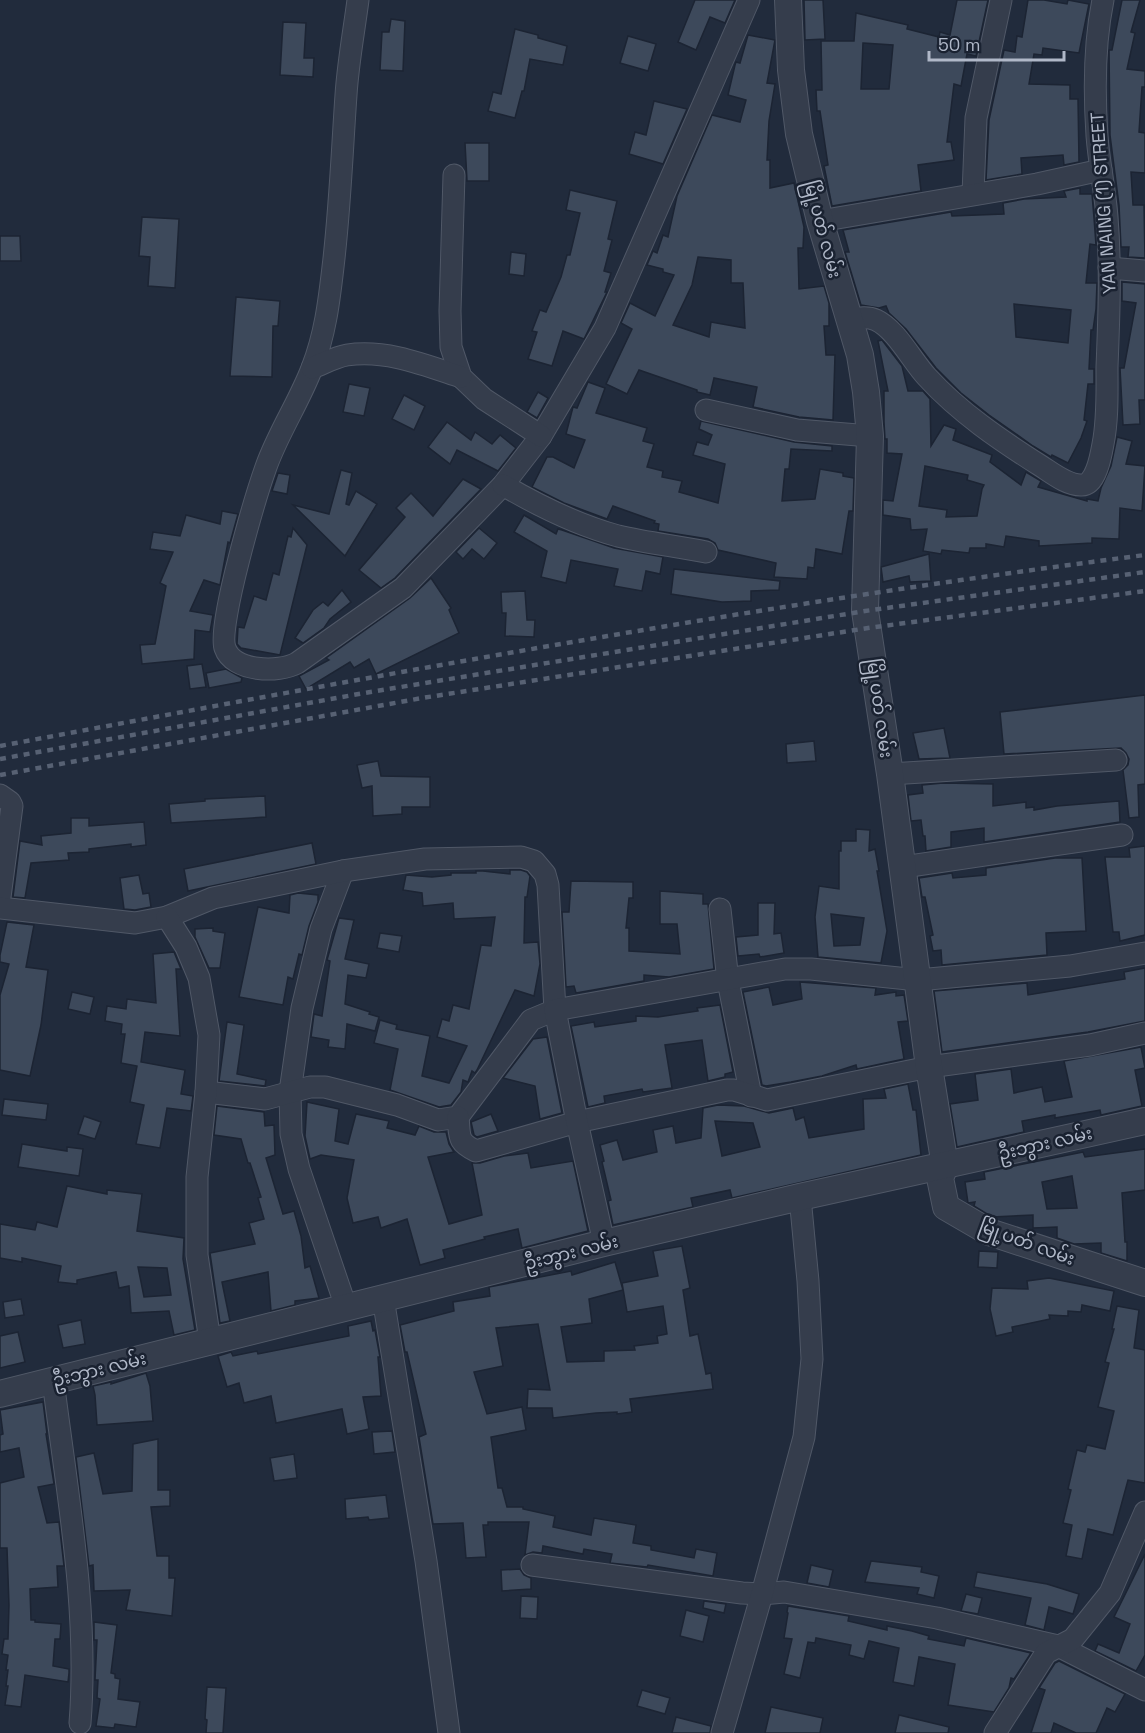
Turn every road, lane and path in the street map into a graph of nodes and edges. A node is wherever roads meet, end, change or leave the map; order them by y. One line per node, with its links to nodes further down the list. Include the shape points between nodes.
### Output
1 (358, 0): 13 (street, via 346,92 340,210 329,308)
2 (749, 0): 16 (street, via 605,328)
3 (788, 0): 9 (street, မြို့ပတ် လမ်း, via 790,70 799,134)
4 (1001, 0): 8 (street, via 976,118)
5 (1103, 0): 6 (street, YAN NAING (1) STREET, via 1095,63)
6 (1101, 170): 8 (street); 10 (street, YAN NAING (1) STREET)
7 (454, 175): 14 (street, via 450,311 452,347)
8 (973, 194): 9 (street)
9 (820, 221): 12 (street, မြို့ပတ် လမ်း)
10 (1109, 268): 11 (street); 12 (street, YAN NAING (1) STREET, via 1103,443 1094,476 1085,486 1059,477 996,437 948,399 877,320)
11 (1145, 271)
12 (849, 320): 17 (street, မြို့ပတ် လမ်း, via 863,374)
13 (312, 368): 14 (street, via 346,355 375,355 412,361); 18 (street, via 266,466 231,592 223,634 225,648 236,661 266,670 297,663 402,588)
14 (461, 377): 16 (street, via 484,399)
15 (706, 411): 17 (street, via 797,430)
16 (541, 436): 18 (street)
17 (870, 436): 21 (street, မြို့ပတ် လမ်း, via 865,611)
18 (503, 485): 19 (street, via 564,517 618,536)
19 (706, 552)
20 (1116, 760): 21 (street)
21 (890, 774): 24 (street, မြို့ပတ် လမ်း)
22 (0, 795): 26 (street, via 12,806)
23 (1122, 835): 24 (street)
24 (903, 867): 31 (street, မြို့ပတ် လမ်း)
25 (343, 871): 29 (street, via 213,898); 33 (street, via 425,859 521,857 534,861 549,885); 37 (street, via 321,929 305,997)
26 (0, 897)
27 (0, 908): 29 (street, via 135,923)
28 (720, 909): 32 (street)
29 (166, 917): 36 (street, via 186,947 199,978 209,1035)
30 (1145, 953): 31 (street, via 1070,966)
31 (918, 980): 32 (street, via 785,969); 35 (street, မြို့ပတ် လမ်း)
32 (728, 981): 33 (street); 38 (street)
33 (555, 1010): 39 (street, via 531,1020); 41 (street)
34 (1145, 1033): 35 (street, via 1090,1045)
35 (928, 1067): 38 (street, via 767,1100); 42 (street, မြို့ပတ် လမ်း)
36 (206, 1092): 37 (street, via 265,1099); 48 (street, via 197,1177 197,1255)
37 (290, 1092): 39 (street, via 325,1087 398,1105 438,1120); 47 (street, via 291,1134 299,1169)
38 (751, 1096): 41 (street, via 727,1090)
39 (458, 1117): 41 (street, via 460,1140 476,1151)
40 (1145, 1120): 42 (street, ဦးဘွား လမ်း)
41 (577, 1122): 44 (street)
42 (945, 1166): 43 (street, ဦးဘွား လမ်း); 45 (street, မြို့ပတ် လမ်း, via 940,1178 946,1207 990,1232)
43 (800, 1197): 44 (street, ဦးဘွား လမ်း); 53 (street, via 811,1370 804,1437)
44 (604, 1244): 46 (street, ဦးဘွား လမ်း)
45 (1145, 1283)
46 (383, 1298): 47 (street, ဦးဘွား လမ်း); 57 (street, via 426,1561)
47 (346, 1308): 48 (street, ဦးဘွား လမ်း)
48 (210, 1341): 49 (street, ဦးဘွား လမ်း)
49 (53, 1380): 50 (street, ဦးဘွား လမ်း); 56 (street, via 81,1620)
50 (0, 1394)
51 (1145, 1512): 54 (street, via 1110,1593 1073,1639)
52 (532, 1565): 53 (street)
53 (762, 1594): 54 (street, via 784,1592 937,1618); 58 (street)
54 (1058, 1646): 55 (street); 59 (street, via 1046,1653)
55 (1145, 1690)
56 (80, 1723)
57 (449, 1733)
58 (722, 1733)
59 (995, 1733)

